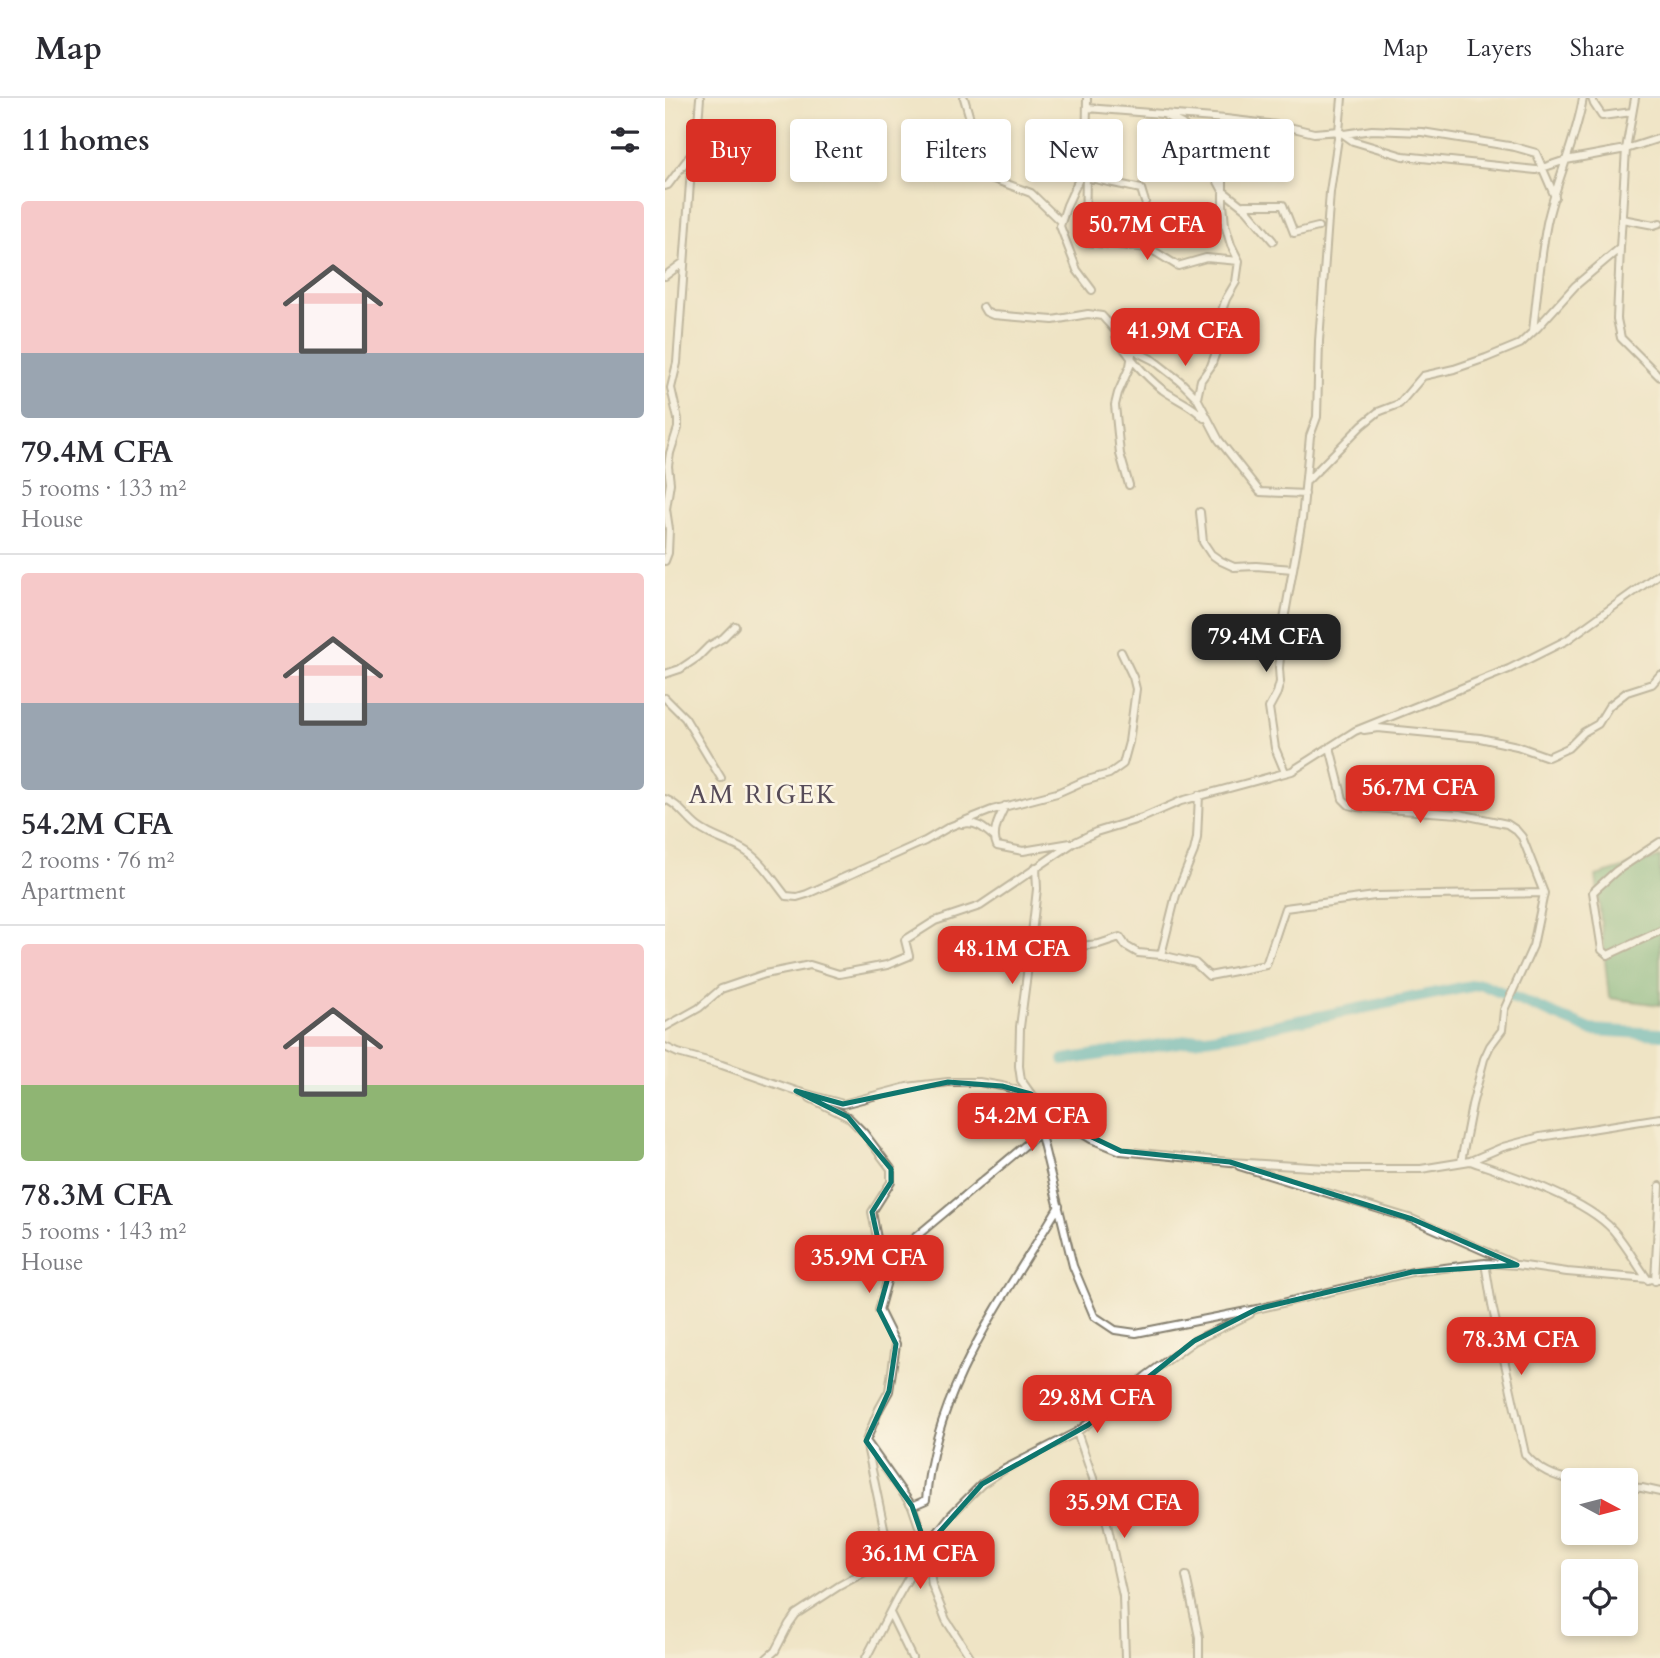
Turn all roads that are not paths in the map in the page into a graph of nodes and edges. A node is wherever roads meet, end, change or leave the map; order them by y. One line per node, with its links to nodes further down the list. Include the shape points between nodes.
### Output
1 (700, 98): 11 (street)
2 (964, 98): 33 (street, via 977,166 988,177 1031,193)
3 (1087, 98): 8 (street)
4 (1342, 98): 15 (street)
5 (1583, 98): 18 (street)
6 (1592, 98): 9 (street, via 1602,116)
7 (1635, 98): 9 (street)
8 (1087, 108): 10 (street); 12 (street)
9 (1632, 112): 17 (street)
10 (1161, 114): 13 (street); 27 (street, via 1199,139)
11 (698, 119)
12 (1087, 119)
13 (1226, 119)
14 (1294, 128): 15 (street)
15 (1341, 133): 20 (street, via 1403,156); 20 (street, via 1422,132 1515,147 1536,153); 52 (street, via 1329,192 1317,417 1310,436)
16 (1660, 138): 17 (street)
17 (1626, 149): 18 (street); 31 (street)
18 (1566, 160): 20 (street); 28 (street)
19 (686, 162): 26 (street)
20 (1543, 168): 28 (street)
21 (690, 182): 40 (street)
22 (1077, 182): 33 (street)
23 (1086, 182): 37 (street, via 1085,242)
24 (1109, 182): 29 (street, via 1141,189)
25 (1223, 182): 27 (street)
26 (665, 186)
27 (1223, 191): 30 (street); 39 (street, via 1225,225)
28 (1555, 197): 45 (street, via 1547,223)
29 (1145, 202)
30 (1242, 205): 35 (street, via 1283,205 1294,233); 36 (street)
31 (1622, 219): 34 (street); 38 (street)
32 (1186, 221): 37 (street, via 1167,219)
33 (1061, 222): 42 (street, via 1077,270)
34 (1660, 223)
35 (1318, 227)
36 (1273, 241)
37 (1149, 248): 39 (street, via 1176,265 1203,257)
38 (1620, 248): 45 (street, via 1575,286); 48 (street, via 1617,319 1621,338)
39 (1238, 260): 49 (street, via 1236,282 1220,316 1218,346)
40 (684, 262): 41 (street); 51 (street, via 671,388 678,428)
41 (665, 276)
42 (1092, 290)
43 (983, 307): 44 (street, via 993,315 1053,320 1102,316)
44 (1109, 325): 46 (street); 47 (street)
45 (1533, 332): 52 (street, via 1520,344 1486,358 1423,376 1398,404 1378,412)
46 (1133, 348): 47 (street); 49 (street)
47 (1132, 357): 50 (street, via 1154,382); 53 (street, via 1115,405 1120,454)
48 (1660, 377)
49 (1197, 398): 50 (street)
50 (1211, 424): 54 (street, via 1260,492)
51 (667, 466): 56 (street)
52 (1307, 481): 54 (street)
53 (1129, 485)
54 (1305, 494): 57 (street)
55 (1201, 512): 57 (street, via 1203,542 1221,561 1234,567)
56 (665, 561)
57 (1293, 569): 66 (street, via 1283,625 1280,682 1269,708 1275,748)
58 (1660, 573): 64 (street, via 1567,640 1509,669)
59 (735, 626): 61 (street, via 698,657)
60 (1121, 652): 70 (street, via 1136,689 1123,764 1109,774 1057,793)
61 (665, 674)
62 (1660, 675): 64 (street, via 1652,684 1627,692 1609,706 1598,724 1568,748 1548,757 1480,738 1378,728)
63 (665, 698): 67 (street, via 685,718)
64 (1355, 731): 65 (street)
65 (1330, 747): 66 (street); 76 (street, via 1341,795 1349,805 1459,814 1507,824 1522,837)
66 (1285, 772): 68 (street)
67 (720, 778)
68 (1199, 795): 74 (street); 79 (street, via 1194,851 1176,895)
69 (665, 799): 71 (street, via 699,828 758,860 786,897 807,894)
70 (1005, 806): 71 (street); 72 (street)
71 (949, 827): 72 (street, via 972,823)
72 (994, 837): 74 (street, via 997,846 1013,850)
73 (1660, 842): 77 (street, via 1593,892 1605,953)
74 (1073, 843): 75 (street)
75 (1037, 867): 78 (street); 80 (street, via 980,906 935,921 905,940 909,956 839,974 810,965 765,974 721,989)
76 (1544, 893): 79 (street, via 1375,896 1285,908 1266,965 1209,976 1195,963); 88 (street, via 1533,946 1504,1010 1502,1030 1484,1059)
77 (1660, 931)
78 (1030, 951): 79 (street, via 1099,944 1120,937 1138,953); 83 (street, via 1019,1066 1021,1080)
79 (1161, 956)
80 (665, 1027)
81 (665, 1047): 82 (street)
82 (796, 1091): 83 (street, via 843,1104 907,1087 948,1082 979,1082); 92 (street, via 848,1117 891,1169 891,1182 872,1212)
83 (1031, 1094): 85 (street); 87 (street, via 1073,1128 1121,1150)
84 (1660, 1118): 86 (street, via 1540,1137)
85 (1041, 1132): 90 (street); 92 (street)
86 (1470, 1161): 88 (street); 94 (street, via 1591,1212)
87 (1230, 1162): 88 (street, via 1421,1169); 93 (street, via 1412,1219)
88 (1461, 1162)
89 (1660, 1186): 94 (street)
90 (1059, 1206): 95 (street, via 1073,1266 1094,1316 1115,1330 1136,1333); 101 (street, via 970,1353 934,1445 926,1500)
91 (1485, 1263): 93 (street); 95 (street, via 1412,1272); 98 (street, via 1525,1454 1548,1473)
92 (882, 1265): 97 (street, via 887,1281 879,1310 895,1344 888,1391)
93 (1517, 1265): 94 (street)
94 (1654, 1280)
95 (1257, 1309): 96 (street, via 1194,1341)
96 (1077, 1432): 102 (street, via 982,1484); 109 (street, via 1104,1510 1123,1596)
97 (866, 1441): 101 (street); 106 (street, via 887,1542 885,1554 879,1564 796,1614)
98 (1561, 1476)
99 (1638, 1488): 100 (street)
100 (1660, 1492)
101 (912, 1506): 102 (street)
102 (926, 1547): 104 (street); 108 (street, via 932,1585 946,1620)
103 (1186, 1576): 110 (street)
104 (890, 1614): 105 (street); 107 (street)
105 (910, 1656)
106 (767, 1658)
107 (866, 1658)
108 (971, 1658)
109 (1125, 1658)
110 (1199, 1658)

